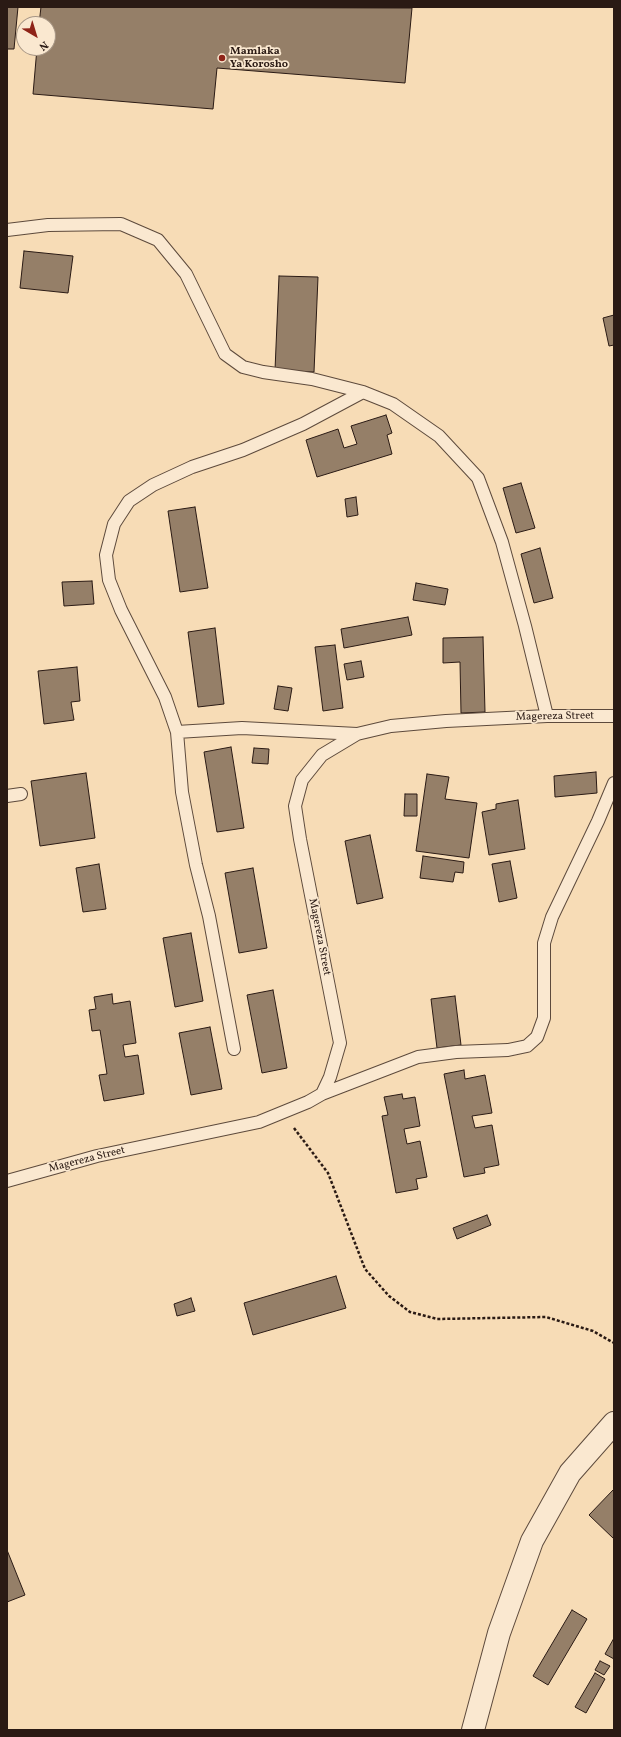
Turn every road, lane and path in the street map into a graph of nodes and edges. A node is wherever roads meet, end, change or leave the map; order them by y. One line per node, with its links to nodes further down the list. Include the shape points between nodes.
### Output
1 (7, 230): 2 (lane, via 48,225 121,224 158,240 186,274 225,354 243,367 312,379)
2 (363, 392): 3 (lane, via 393,404 439,436 478,478 502,542); 5 (lane, via 303,424 153,485 129,501 114,524 106,555 109,580 121,610 165,697)
3 (547, 716): 4 (lane, Magereza Street); 6 (lane, Magereza Street, via 407,724)
4 (614, 716)
5 (178, 732): 6 (lane, via 242,728); 10 (lane, via 182,792)
6 (357, 734): 11 (lane, Magereza Street, via 322,755 302,780 295,806 340,1043)
7 (614, 783): 11 (lane, via 552,917 544,943 544,1018 537,1036 527,1046 508,1050 456,1052 418,1057)
8 (21, 794): 9 (lane)
9 (7, 796)
10 (234, 1049)
11 (322, 1094): 12 (lane, Magereza Street)
12 (282, 1112): 13 (lane, Magereza Street, via 259,1122 97,1156); 14 (path, via 328,1174 365,1269 389,1296 410,1312 437,1319 546,1317 593,1331)
13 (7, 1181)
14 (614, 1343)
15 (614, 1423): 16 (street, via 570,1473 532,1541 499,1633)
16 (473, 1730)

